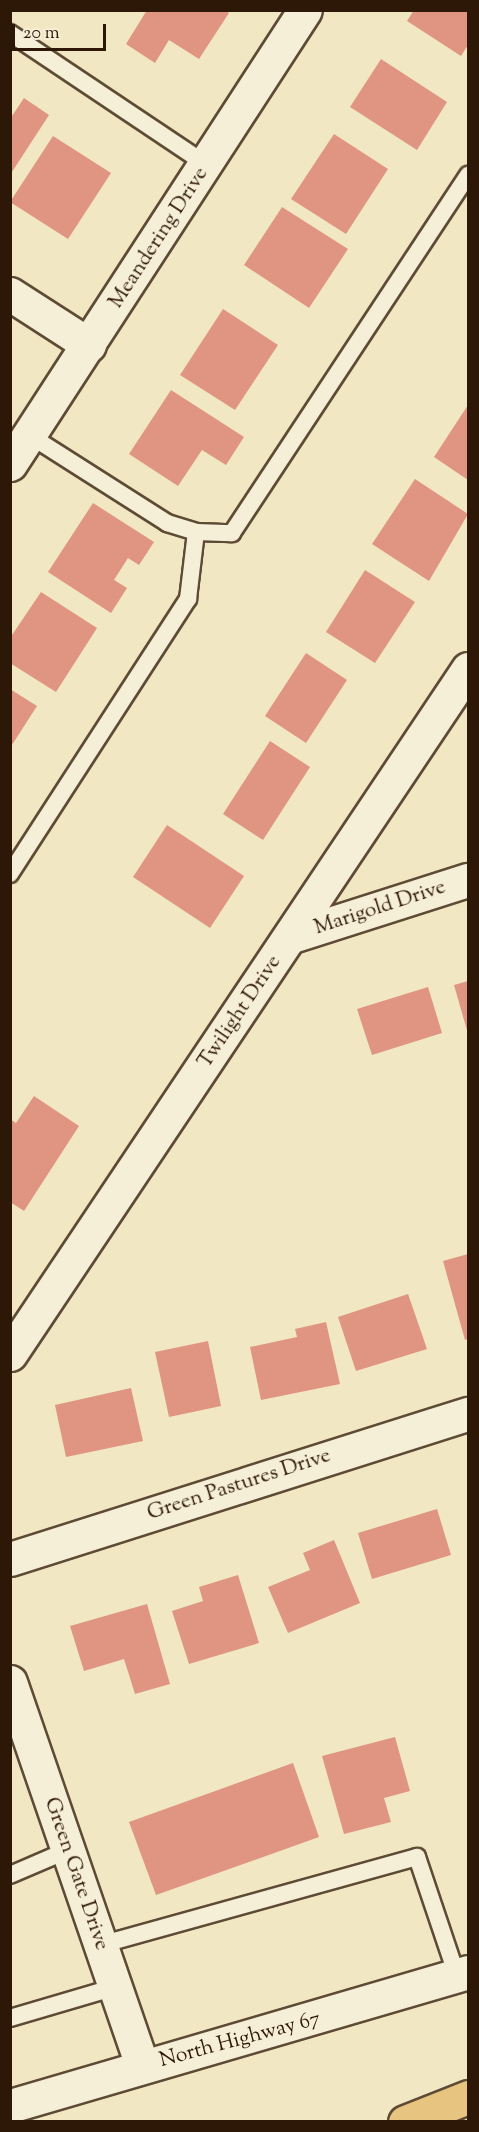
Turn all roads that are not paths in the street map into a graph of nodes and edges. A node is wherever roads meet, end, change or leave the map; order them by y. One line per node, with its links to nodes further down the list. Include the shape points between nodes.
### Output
1 (305, 10): 3 (street, Meandering Drive)
2 (10, 33): 3 (lane)
3 (206, 164): 6 (street, Meandering Drive)
4 (468, 175): 9 (lane, via 232,533)
5 (10, 294): 6 (street)
6 (89, 345): 7 (street, Meandering Drive)
7 (29, 435): 8 (street, Meandering Drive); 9 (lane, via 167,523)
8 (10, 464)
9 (196, 532): 11 (lane, via 188,599)
10 (468, 669): 13 (street, Twilight Drive)
11 (10, 874)
12 (468, 880): 13 (street, Marigold Drive)
13 (292, 936): 14 (street, Twilight Drive)
14 (10, 1354)
15 (468, 1414): 16 (street, Green Pastures Drive)
16 (10, 1558)
17 (10, 1682): 18 (street, Green Gate Drive)
18 (68, 1850): 19 (lane); 20 (street, Green Gate Drive)
19 (10, 1875)
20 (100, 1945): 21 (lane, via 417,1857); 22 (street, Green Gate Drive)
21 (463, 1974): 24 (street, North Highway 67)
22 (115, 1987): 23 (lane); 24 (street, Green Gate Drive)
23 (11, 2017)
24 (142, 2067): 26 (street, North Highway 67)
25 (468, 2097): 27 (highway)
26 (10, 2106)
27 (405, 2121)

